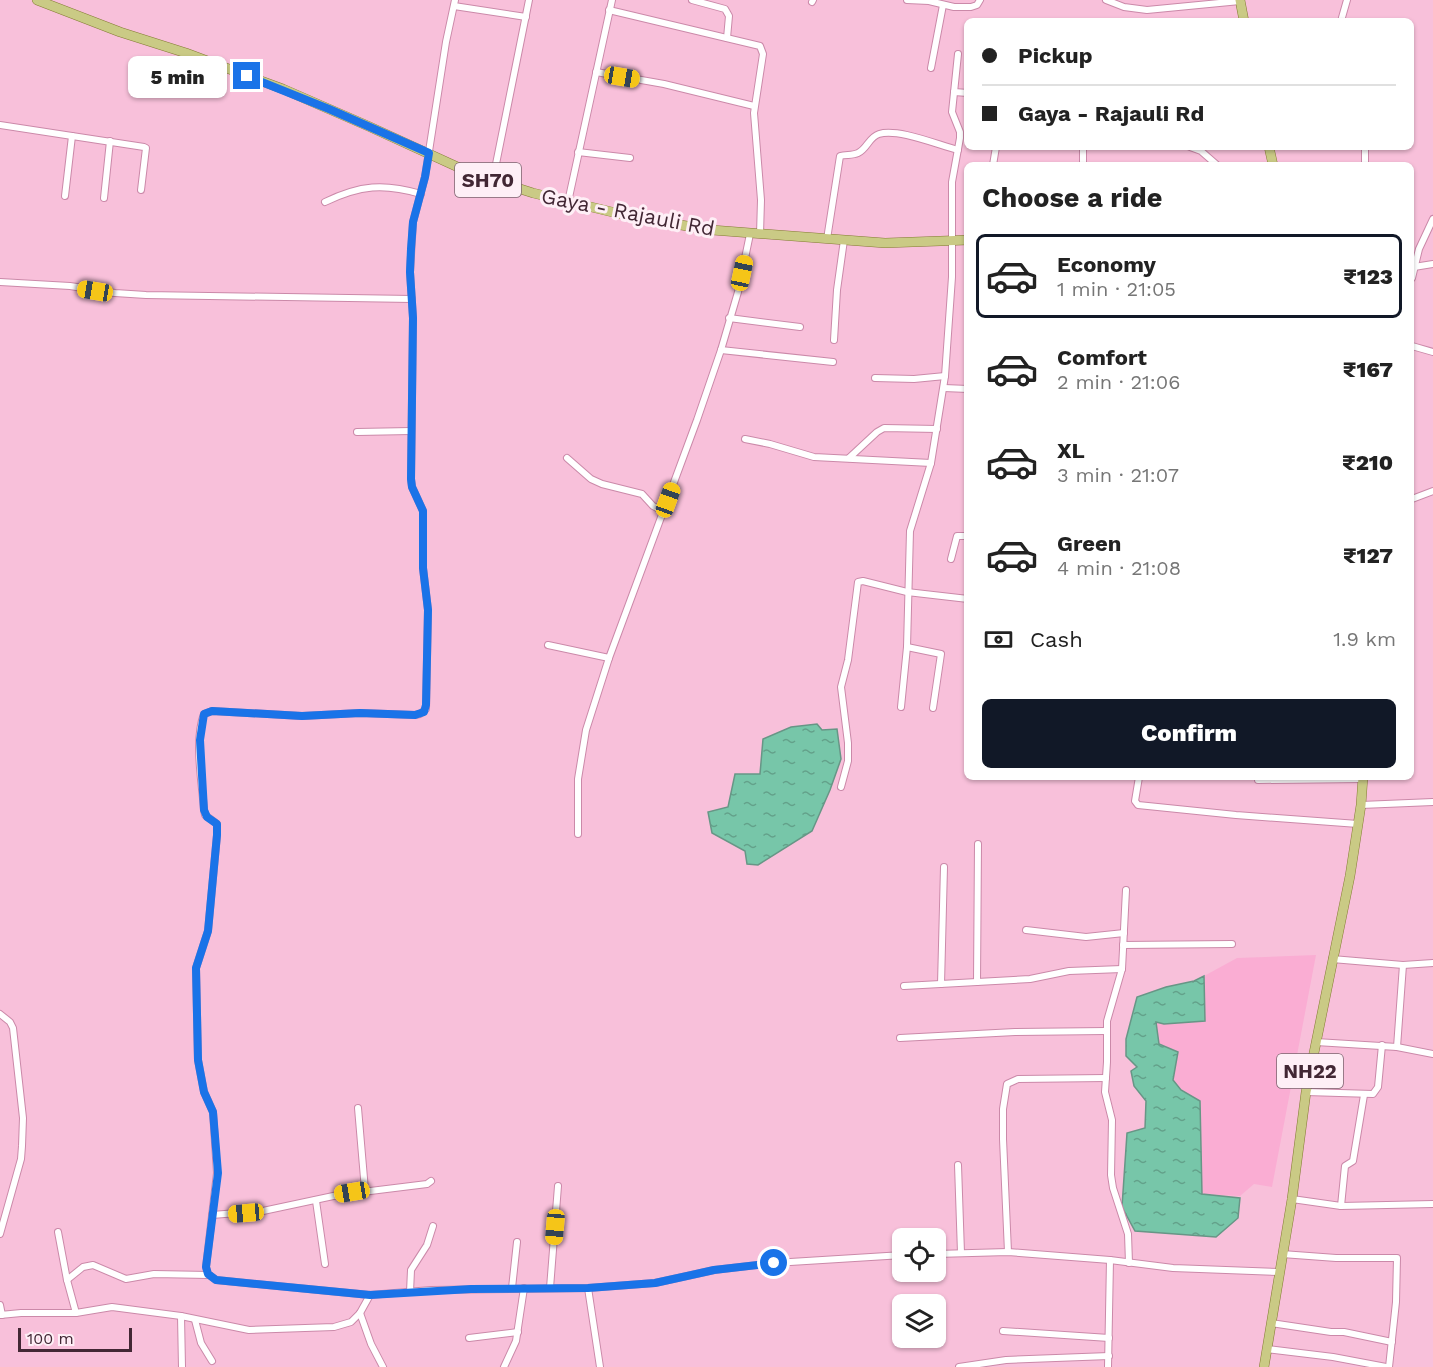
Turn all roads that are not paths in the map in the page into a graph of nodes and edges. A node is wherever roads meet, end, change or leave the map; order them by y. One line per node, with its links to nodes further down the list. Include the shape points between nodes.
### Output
1 (37, 0): 12 (main road, Gaya - Rajauli Rd / SH70)
2 (529, 0): 15 (street)
3 (612, 0): 14 (street)
4 (692, 0): 18 (street, via 725,9 729,16)
5 (907, 0): 9 (street)
6 (980, 0): 13 (street, via 971,7)
7 (1106, 0): 10 (street, via 1139,10)
8 (1347, 0): 17 (street)
9 (929, 1): 13 (street)
10 (1240, 1): 16 (main road)
11 (455, 3): 15 (street); 31 (street)
12 (60, 4): 31 (main road, Gaya - Rajauli Rd / SH70, via 120,32 282,89)
13 (942, 5): 20 (street)
14 (609, 10): 18 (street); 21 (street)
15 (526, 17): 34 (street)
16 (1243, 18)
17 (1342, 18)
18 (727, 38): 24 (street, via 762,48)
19 (958, 54): 22 (street)
20 (931, 68)
21 (596, 72): 24 (street); 30 (street)
22 (954, 92): 23 (street); 28 (street, via 952,112 960,132)
23 (964, 93)
24 (754, 106): 42 (street, via 761,201)
25 (0, 124): 26 (street)
26 (72, 136): 27 (street); 37 (street)
27 (110, 141): 35 (street, via 146,148); 38 (street)
28 (958, 150): 43 (street, via 884,133 859,152 840,156); 46 (street, via 952,182)
29 (1198, 150): 33 (street)
30 (578, 152): 32 (street); 40 (street)
31 (429, 153): 34 (main road, Gaya - Rajauli Rd / SH70); 36 (street)
32 (630, 158)
33 (1214, 162)
34 (495, 182): 40 (main road, Gaya - Rajauli Rd / SH70)
35 (141, 190)
36 (421, 194): 39 (street, via 379,186); 50 (street, via 411,240)
37 (65, 196)
38 (104, 198)
39 (325, 202)
40 (568, 202): 42 (main road, Gaya - Rajauli Rd / SH70, via 664,224)
41 (1433, 219): 48 (street)
42 (755, 234): 43 (main road, Gaya - Rajauli Rd / SH70); 51 (street)
43 (827, 239): 44 (main road, Gaya - Rajauli Rd / SH70)
44 (844, 240): 46 (main road, Gaya - Rajauli Rd / SH70); 53 (street)
45 (964, 240): 46 (main road, Gaya - Rajauli Rd / SH70)
46 (952, 241): 58 (street)
47 (1433, 264): 48 (street)
48 (1414, 267)
49 (0, 282): 50 (street, via 146,295)
50 (412, 299): 63 (street)
51 (729, 318): 52 (street); 55 (street)
52 (800, 327)
53 (834, 340)
54 (1414, 347): 56 (street)
55 (721, 350): 57 (street); 71 (street)
56 (1433, 352)
57 (833, 362)
58 (945, 376): 59 (street); 60 (street)
59 (875, 378)
60 (944, 387): 61 (street); 62 (street)
61 (964, 389)
62 (938, 429): 67 (street, via 884,428); 68 (street)
63 (411, 431): 64 (street); 121 (street, via 411,479 423,511 428,610 424,712 302,716 212,711 201,720 204,810 217,824 208,931 196,968 198,1060 204,1092 213,1112 218,1173)
64 (357, 432)
65 (745, 439): 67 (street, via 814,457)
66 (567, 458): 71 (street, via 591,479 642,494)
67 (849, 458): 68 (street)
68 (931, 463): 74 (street, via 910,531)
69 (1433, 491): 70 (street)
70 (1414, 498)
71 (663, 511): 78 (street)
72 (964, 536): 73 (street, via 957,536)
73 (951, 559)
74 (907, 592): 75 (street); 77 (street); 83 (street, via 863,581 856,585 842,687 848,761)
75 (964, 599)
76 (548, 645): 78 (street)
77 (907, 647): 79 (street); 80 (street, via 941,654)
78 (609, 658): 87 (street, via 586,730 578,779)
79 (901, 707)
80 (933, 708)
81 (1138, 780): 86 (street, via 1135,801 1138,805)
82 (1363, 780): 85 (main road, NH22)
83 (841, 787)
84 (1433, 802): 85 (street)
85 (1361, 805): 86 (main road, NH22)
86 (1358, 824): 95 (main road, NH22)
87 (578, 834)
88 (978, 844): 99 (street)
89 (944, 867): 100 (street)
90 (1126, 890): 92 (street)
91 (1026, 930): 92 (street, via 1079,937)
92 (1124, 933): 94 (street)
93 (1232, 944): 94 (street)
94 (1123, 945): 98 (street)
95 (1332, 959): 97 (street); 105 (main road, NH22)
96 (1433, 963): 97 (street)
97 (1403, 965): 107 (street)
98 (1122, 969): 99 (street); 103 (street)
99 (977, 982): 100 (street)
100 (941, 984): 101 (street)
101 (904, 986)
102 (0, 1014): 124 (street, via 13,1028 23,1118 21,1159)
103 (1106, 1031): 104 (street); 109 (street)
104 (900, 1038)
105 (1316, 1042): 106 (street); 110 (main road, NH22)
106 (1382, 1045): 107 (street); 111 (street, via 1378,1087 1373,1094)
107 (1397, 1047): 108 (street)
108 (1433, 1054)
109 (1106, 1078): 126 (street, via 1018,1079 1006,1084 1003,1139); 132 (street, via 1112,1132 1111,1175 1128,1234)
110 (1306, 1092): 111 (street); 117 (main road, NH22)
111 (1364, 1095): 120 (street, via 1353,1161 1345,1166)
112 (358, 1108): 116 (street)
113 (958, 1165): 127 (street)
114 (431, 1181): 116 (street)
115 (558, 1186): 139 (street)
116 (365, 1190): 118 (street)
117 (1292, 1199): 120 (street); 129 (main road, NH22)
118 (316, 1201): 121 (street); 133 (street)
119 (1433, 1204): 120 (street)
120 (1341, 1206)
121 (212, 1215): 135 (street, via 206,1267)
122 (433, 1226): 141 (street, via 427,1245 411,1270)
123 (58, 1232): 136 (street)
124 (0, 1234)
125 (517, 1242): 137 (street)
126 (1008, 1252): 127 (street); 131 (street)
127 (961, 1253): 128 (street)
128 (946, 1254)
129 (1282, 1254): 134 (main road, NH22); 154 (street, via 1397,1258)
130 (892, 1256): 140 (street, via 774,1263 714,1270 655,1283)
131 (1110, 1260): 132 (street); 153 (street)
132 (1129, 1263): 134 (street, via 1173,1269)
133 (326, 1264)
134 (1279, 1272): 149 (main road, NH22)
135 (209, 1275): 136 (street, via 154,1274 126,1279 93,1265 83,1267); 142 (street, via 216,1280)
136 (67, 1280): 144 (street)
137 (512, 1288): 138 (street); 141 (street)
138 (524, 1288): 139 (street); 151 (street)
139 (550, 1288): 140 (street)
140 (588, 1288): 162 (street)
141 (410, 1292): 142 (street)
142 (370, 1295): 145 (street)
143 (0, 1305): 146 (street)
144 (76, 1313): 146 (street); 147 (street, via 112,1307)
145 (360, 1313): 148 (street, via 351,1322 334,1327 249,1330); 158 (street)
146 (1, 1315)
147 (181, 1316): 148 (street); 159 (street)
148 (195, 1320): 157 (street, via 201,1343)
149 (1271, 1323): 154 (street); 155 (main road, NH22)
150 (1004, 1331): 153 (street)
151 (518, 1332): 152 (street); 161 (street)
152 (469, 1338)
153 (1109, 1338): 156 (street)
154 (1392, 1342): 166 (street)
155 (1267, 1349): 165 (main road, NH22); 166 (street)
156 (1109, 1356): 163 (street, via 1006,1360); 164 (street)
157 (212, 1361)
158 (382, 1366): 160 (street)
159 (182, 1367)
160 (374, 1367)
161 (504, 1367)
162 (600, 1367)
163 (959, 1367)
164 (1108, 1367)
165 (1264, 1367)
166 (1388, 1367)

